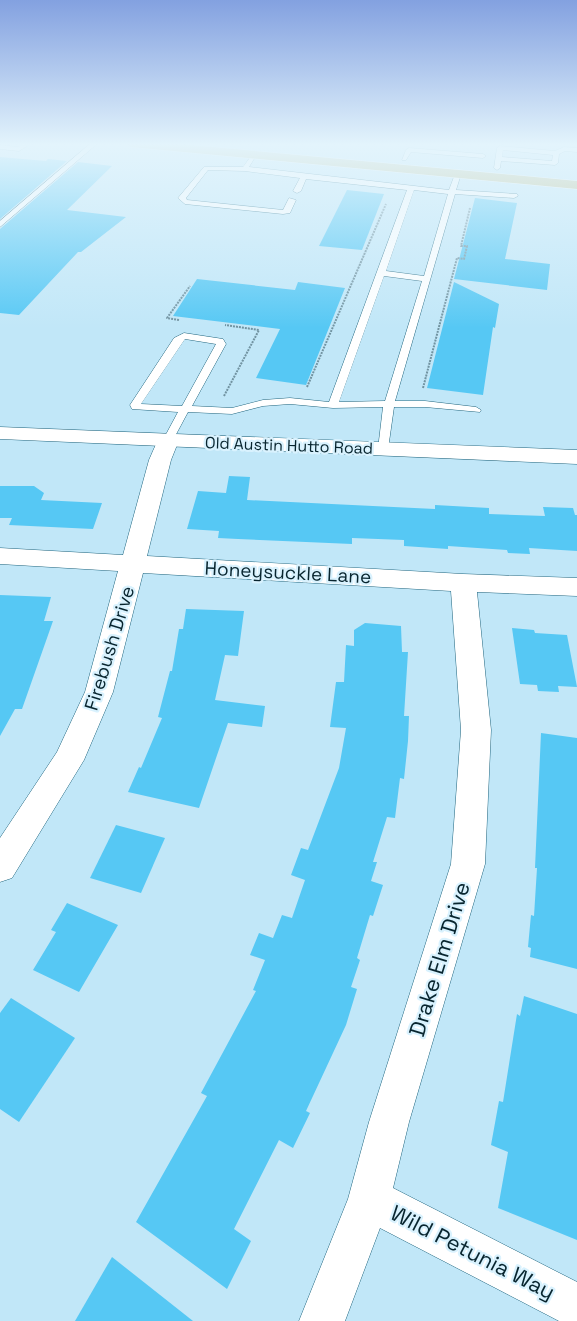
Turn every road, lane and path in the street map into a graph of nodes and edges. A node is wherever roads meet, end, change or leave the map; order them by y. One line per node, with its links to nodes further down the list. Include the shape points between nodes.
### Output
1 (24, 205): 8 (lane)
2 (212, 205): 3 (lane, via 283,212)
3 (289, 205)
4 (385, 205): 11 (path, via 307,387)
5 (405, 205): 9 (lane)
6 (448, 205): 10 (lane)
7 (470, 207): 12 (path, via 461,246 467,246 464,259 457,258 423,388)
8 (0, 225)
9 (381, 273): 10 (lane); 14 (lane)
10 (427, 279): 13 (lane)
11 (301, 386)
12 (429, 388)
13 (388, 404): 14 (lane); 16 (lane, via 425,404); 19 (lane)
14 (333, 405): 15 (lane, via 290,401 232,411)
15 (184, 410): 15 (lane, via 221,344 220,341 179,338 135,405); 18 (lane)
16 (476, 410)
17 (0, 433): 18 (street, Old Austin Hutto Road)
18 (168, 440): 19 (street, Old Austin Hutto Road); 22 (street, Firebush Drive)
19 (383, 449): 20 (street, Old Austin Hutto Road)
20 (577, 457)
21 (0, 556): 22 (street, Honeysuckle Lane)
22 (134, 564): 23 (street, Honeysuckle Lane); 25 (street, Firebush Drive, via 99,692 69,760)
23 (463, 583): 24 (street, Honeysuckle Lane); 26 (street, Drake Elm Drive, via 476,730 468,864 389,1122)
24 (577, 586)
25 (0, 867)
26 (369, 1199): 27 (street, Wild Petunia Way); 28 (street, Drake Elm Drive)
27 (577, 1306)
28 (322, 1321)

